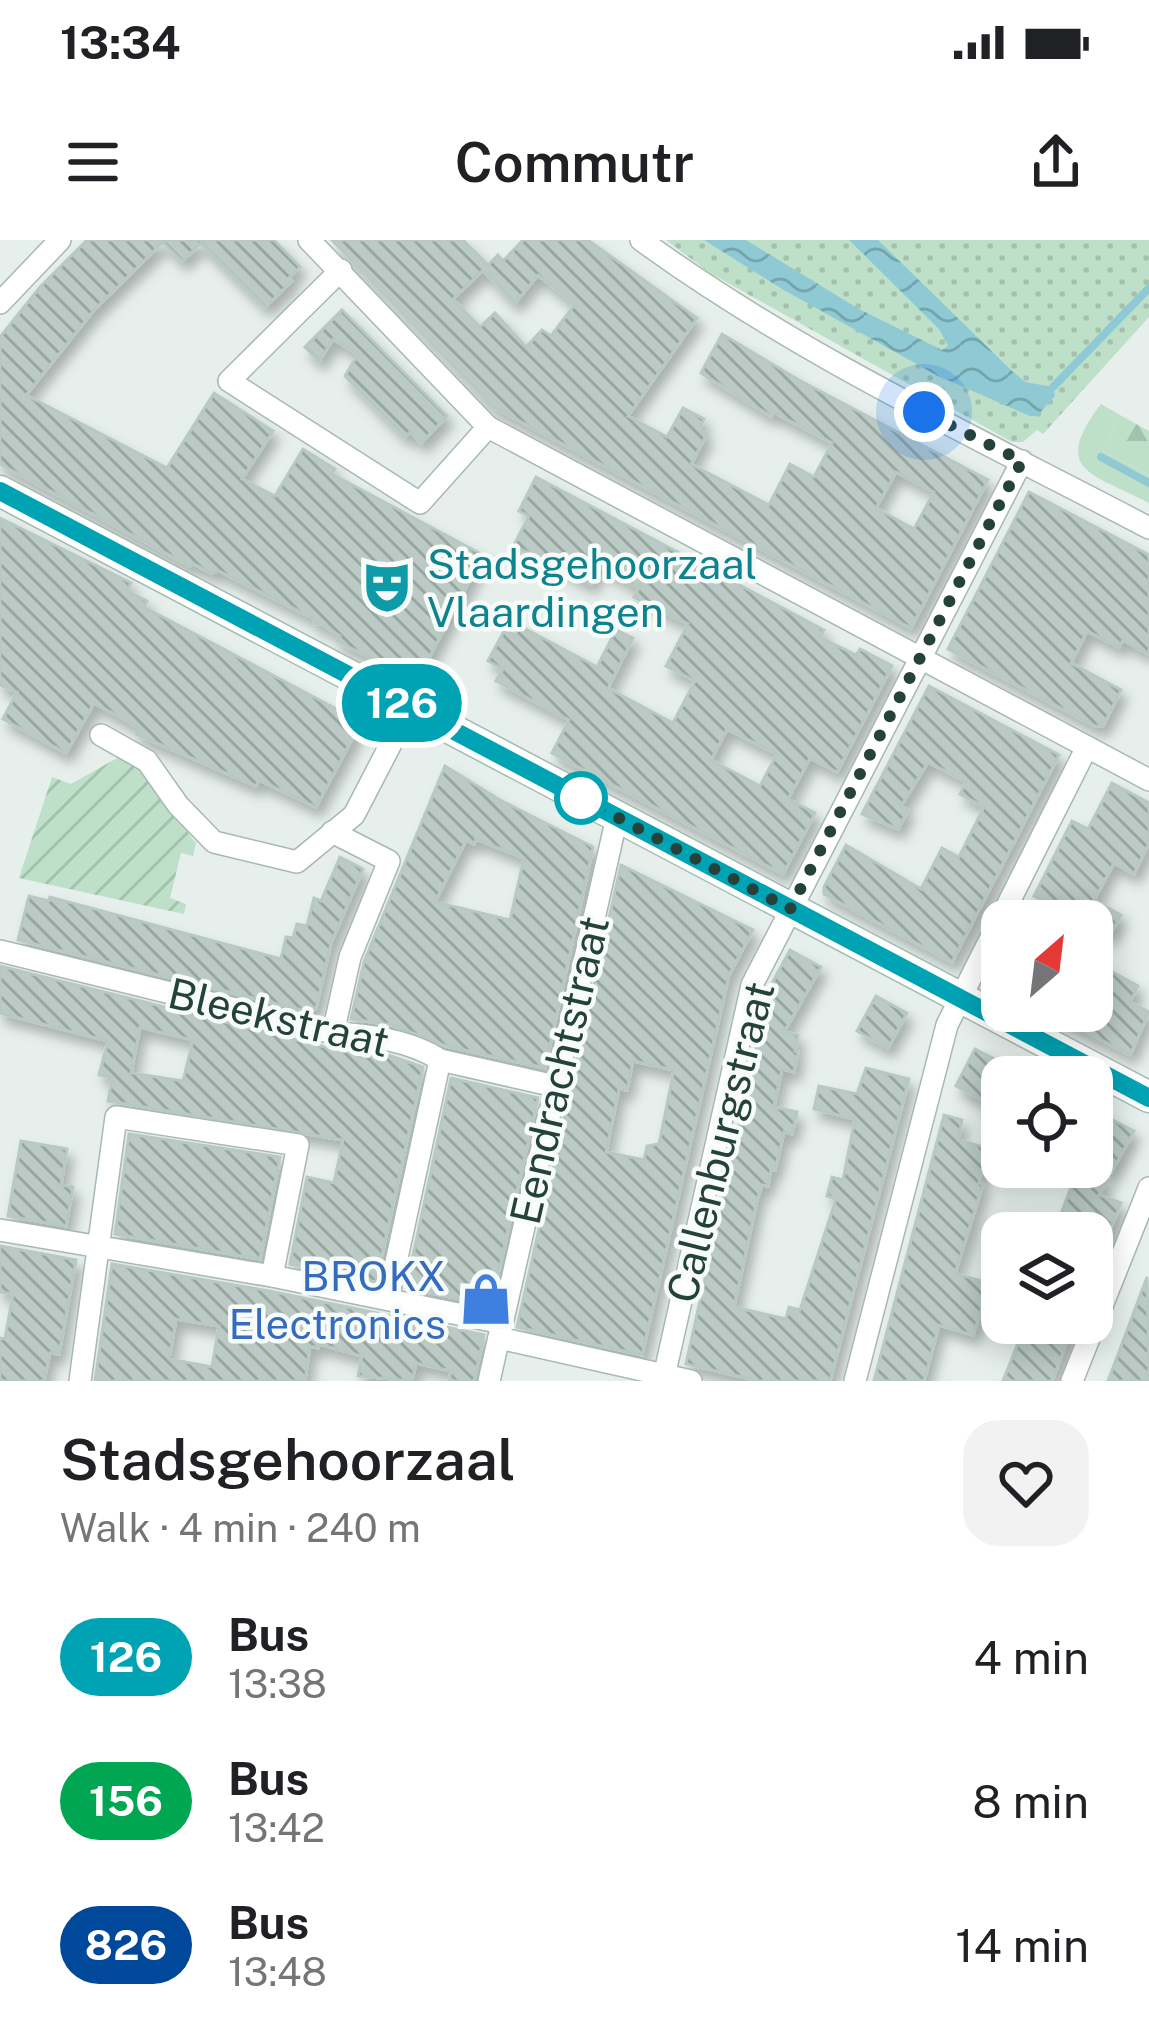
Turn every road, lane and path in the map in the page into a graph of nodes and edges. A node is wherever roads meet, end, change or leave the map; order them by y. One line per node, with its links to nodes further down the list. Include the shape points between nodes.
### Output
1 (60, 240): 5 (street)
2 (309, 240): 4 (street)
3 (640, 240): 7 (street, via 785,336)
4 (340, 270): 6 (street); 6 (street, via 230,381 420,503)
5 (0, 303)
6 (488, 427): 10 (street)
7 (1022, 461): 9 (street); 10 (street, Callenburgstraat)
8 (0, 491): 11 (street)
9 (1149, 527)
10 (919, 658): 13 (street); 17 (street, Callenburgstraat)
11 (410, 707): 15 (street); 16 (street, via 354,815)
12 (100, 735): 16 (street, via 147,761 214,842 297,862)
13 (1087, 747): 14 (street); 19 (street)
14 (1149, 780)
15 (617, 818): 17 (street); 22 (street, Eendrachtstraat)
16 (332, 832): 20 (street, via 389,861 350,957)
17 (790, 909): 19 (street); 30 (street, Callenburgstraat, via 752,985)
18 (0, 951): 20 (street, Bleekstraat)
19 (959, 998): 23 (street); 34 (street)
20 (333, 1033): 21 (street, Bleekstraat)
21 (440, 1060): 22 (street, Bleekstraat); 28 (street)
22 (555, 1086): 29 (street, Eendrachtstraat)
23 (1149, 1097)
24 (1149, 1188): 35 (street)
25 (0, 1230): 26 (street)
26 (96, 1246): 27 (street); 27 (street, via 116,1117 298,1145); 31 (street)
27 (272, 1276): 28 (street)
28 (388, 1299): 29 (street)
29 (500, 1330): 30 (street); 32 (street, Eendrachtstraat)
30 (664, 1378): 33 (street)
31 (80, 1381)
32 (489, 1381)
33 (691, 1381)
34 (855, 1381)
35 (1072, 1381)

